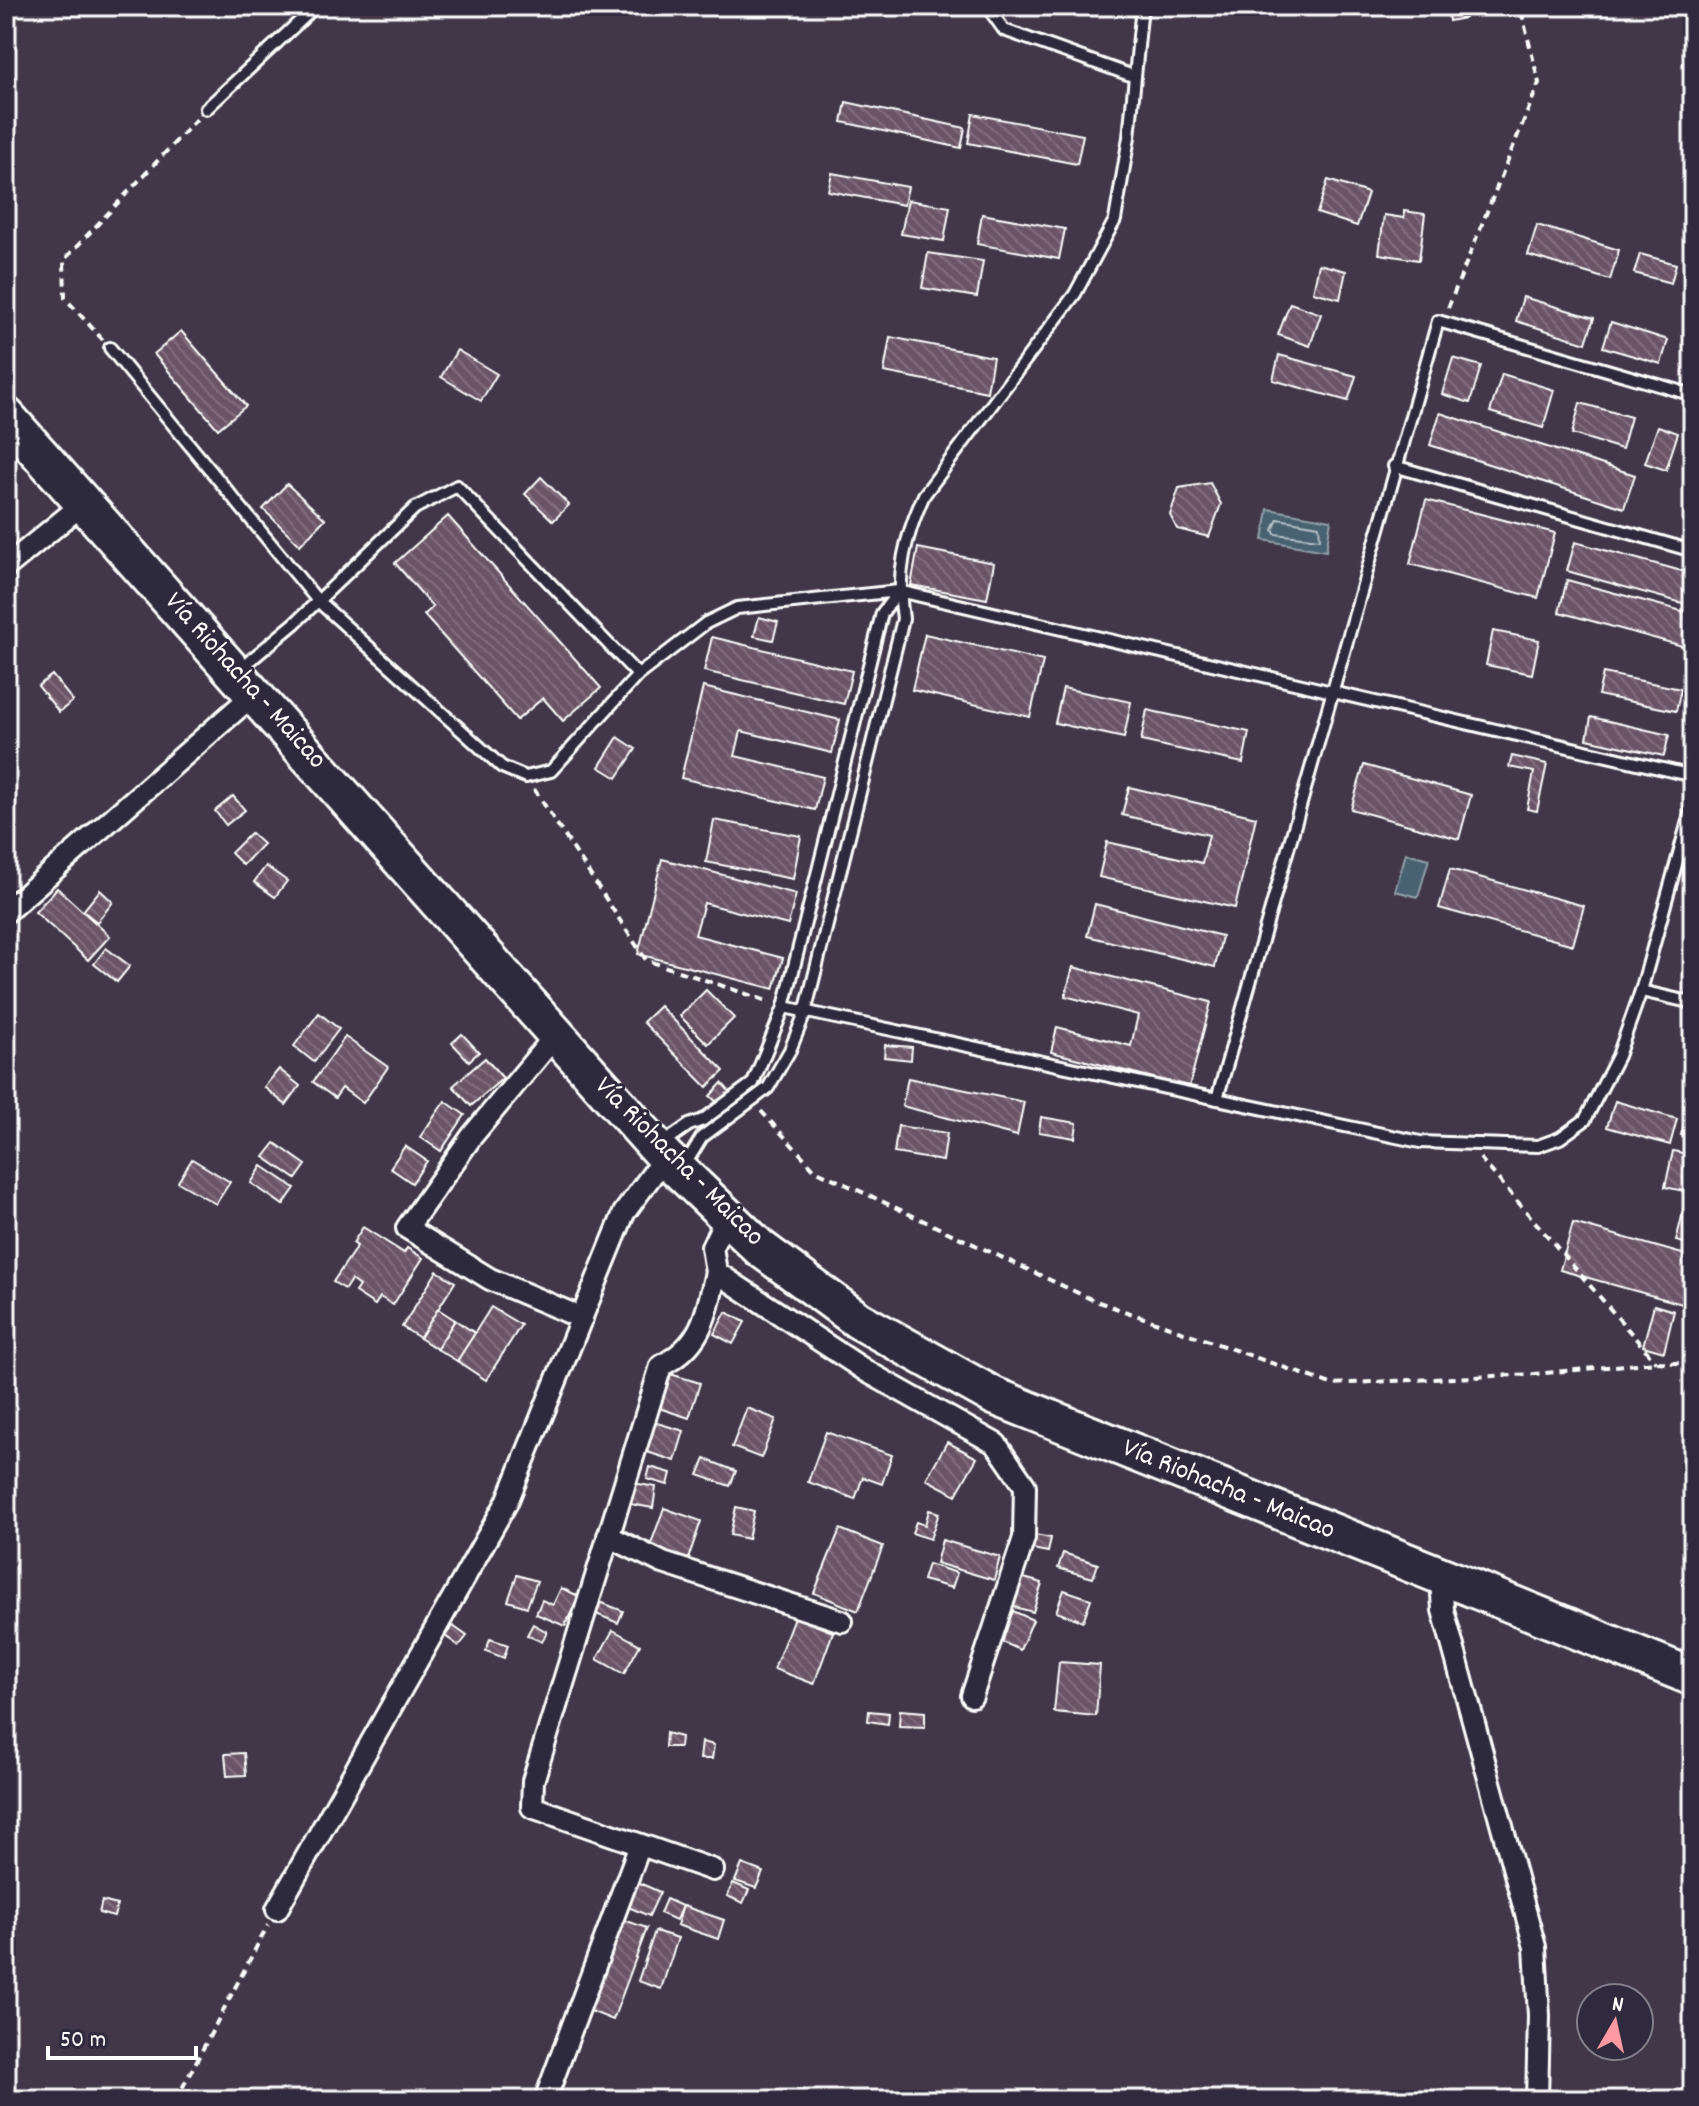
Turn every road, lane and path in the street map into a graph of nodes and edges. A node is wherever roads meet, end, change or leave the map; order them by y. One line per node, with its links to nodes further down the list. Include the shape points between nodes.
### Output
1 (316, 6): 6 (lane)
2 (987, 6): 5 (lane, via 1004,30)
3 (1142, 6): 5 (lane)
4 (1520, 6): 7 (path, via 1539,83)
5 (1133, 76): 15 (lane, via 1115,220 1075,294 924,495 911,525)
6 (206, 109): 8 (path, via 64,260 65,298)
7 (1448, 308)
8 (110, 348): 16 (lane)
9 (1693, 395): 11 (lane, via 1438,321)
10 (6, 416): 12 (highway, Vía Riohacha - Maicao)
11 (1394, 466): 13 (lane); 19 (lane)
12 (84, 503): 14 (street); 18 (highway, Vía Riohacha - Maicao)
13 (1693, 551)
14 (6, 567)
15 (899, 591): 17 (lane, via 737,608 706,623); 19 (lane); 26 (lane, via 882,613); 27 (lane, via 903,619)
16 (318, 601): 17 (lane, via 415,508 457,486); 18 (lane); 21 (lane, via 502,767)
17 (638, 675): 21 (lane, via 551,771)
18 (245, 683): 23 (street); 28 (highway, Vía Riohacha - Maicao)
19 (1332, 691): 20 (lane); 29 (lane)
20 (1693, 776)
21 (526, 777): 26 (path, via 646,960)
22 (1693, 803): 24 (lane)
23 (6, 912)
24 (1641, 991): 25 (lane); 33 (lane, via 1618,1056 1585,1120 1538,1146)
25 (1693, 1003)
26 (784, 1007): 27 (lane); 31 (lane, via 753,1083)
27 (805, 1013): 29 (lane); 30 (lane, via 768,1088)
28 (555, 1036): 34 (highway, Vía Riohacha - Maicao); 37 (street, via 472,1136 407,1228 490,1279)
29 (1217, 1099): 33 (lane, via 1420,1142)
30 (752, 1100): 32 (lane); 38 (path, via 815,1170 1093,1300 1331,1384)
31 (689, 1125): 32 (lane); 34 (lane)
32 (702, 1137): 34 (lane)
33 (1470, 1147): 38 (path)
34 (667, 1159): 35 (highway, Vía Riohacha - Maicao); 37 (street, via 624,1213)
35 (726, 1218): 36 (street, via 712,1247); 41 (highway, Vía Riohacha - Maicao, via 858,1320 994,1396)
36 (716, 1272): 40 (street, via 705,1317 685,1353 661,1366); 44 (street, via 866,1371 996,1444 1025,1486 1024,1538)
37 (582, 1318): 47 (street, via 507,1502)
38 (1656, 1362): 39 (path)
39 (1693, 1364)
40 (608, 1536): 42 (street, via 663,1563); 45 (street, via 533,1781 532,1807)
41 (1441, 1579): 43 (highway, Vía Riohacha - Maicao); 50 (street, via 1443,1610 1535,1947)
42 (842, 1621)
43 (1693, 1677)
44 (972, 1696)
45 (640, 1845): 46 (street); 49 (street)
46 (713, 1870)
47 (277, 1909): 48 (path)
48 (176, 2100)
49 (545, 2100)
50 (1537, 2100)

